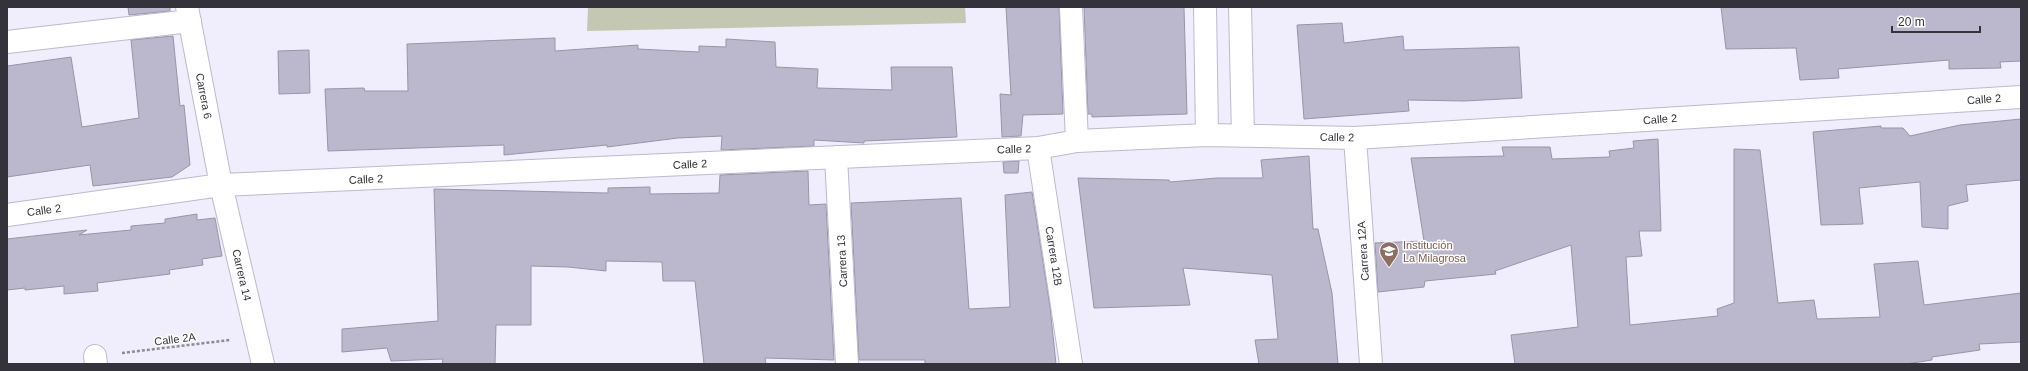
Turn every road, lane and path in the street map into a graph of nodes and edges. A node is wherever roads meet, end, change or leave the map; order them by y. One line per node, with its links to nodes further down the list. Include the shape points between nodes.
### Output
1 (1071, 7): 10 (street)
2 (1205, 7): 7 (street)
3 (1240, 7): 8 (street)
4 (188, 14): 5 (street); 13 (street, Carrera 6)
5 (7, 42)
6 (2021, 97): 9 (street, Calle 2)
7 (1207, 135): 8 (street, Calle 2); 10 (street, Calle 2)
8 (1243, 136): 9 (street, Calle 2)
9 (1355, 138): 20 (street, Carrera 12A)
10 (1077, 141): 11 (street, Calle 2)
11 (1038, 148): 12 (street, Calle 2); 19 (street, Carrera 12B)
12 (836, 157): 13 (street, Calle 2); 18 (street, Carrera 13)
13 (221, 185): 14 (street, Calle 2); 15 (street, Carrera 14)
14 (7, 215)
15 (256, 337): 16 (path, Calle 2A); 17 (street, Carrera 14)
16 (96, 360)
17 (263, 364)
18 (847, 364)
19 (1070, 364)
20 (1371, 364)

